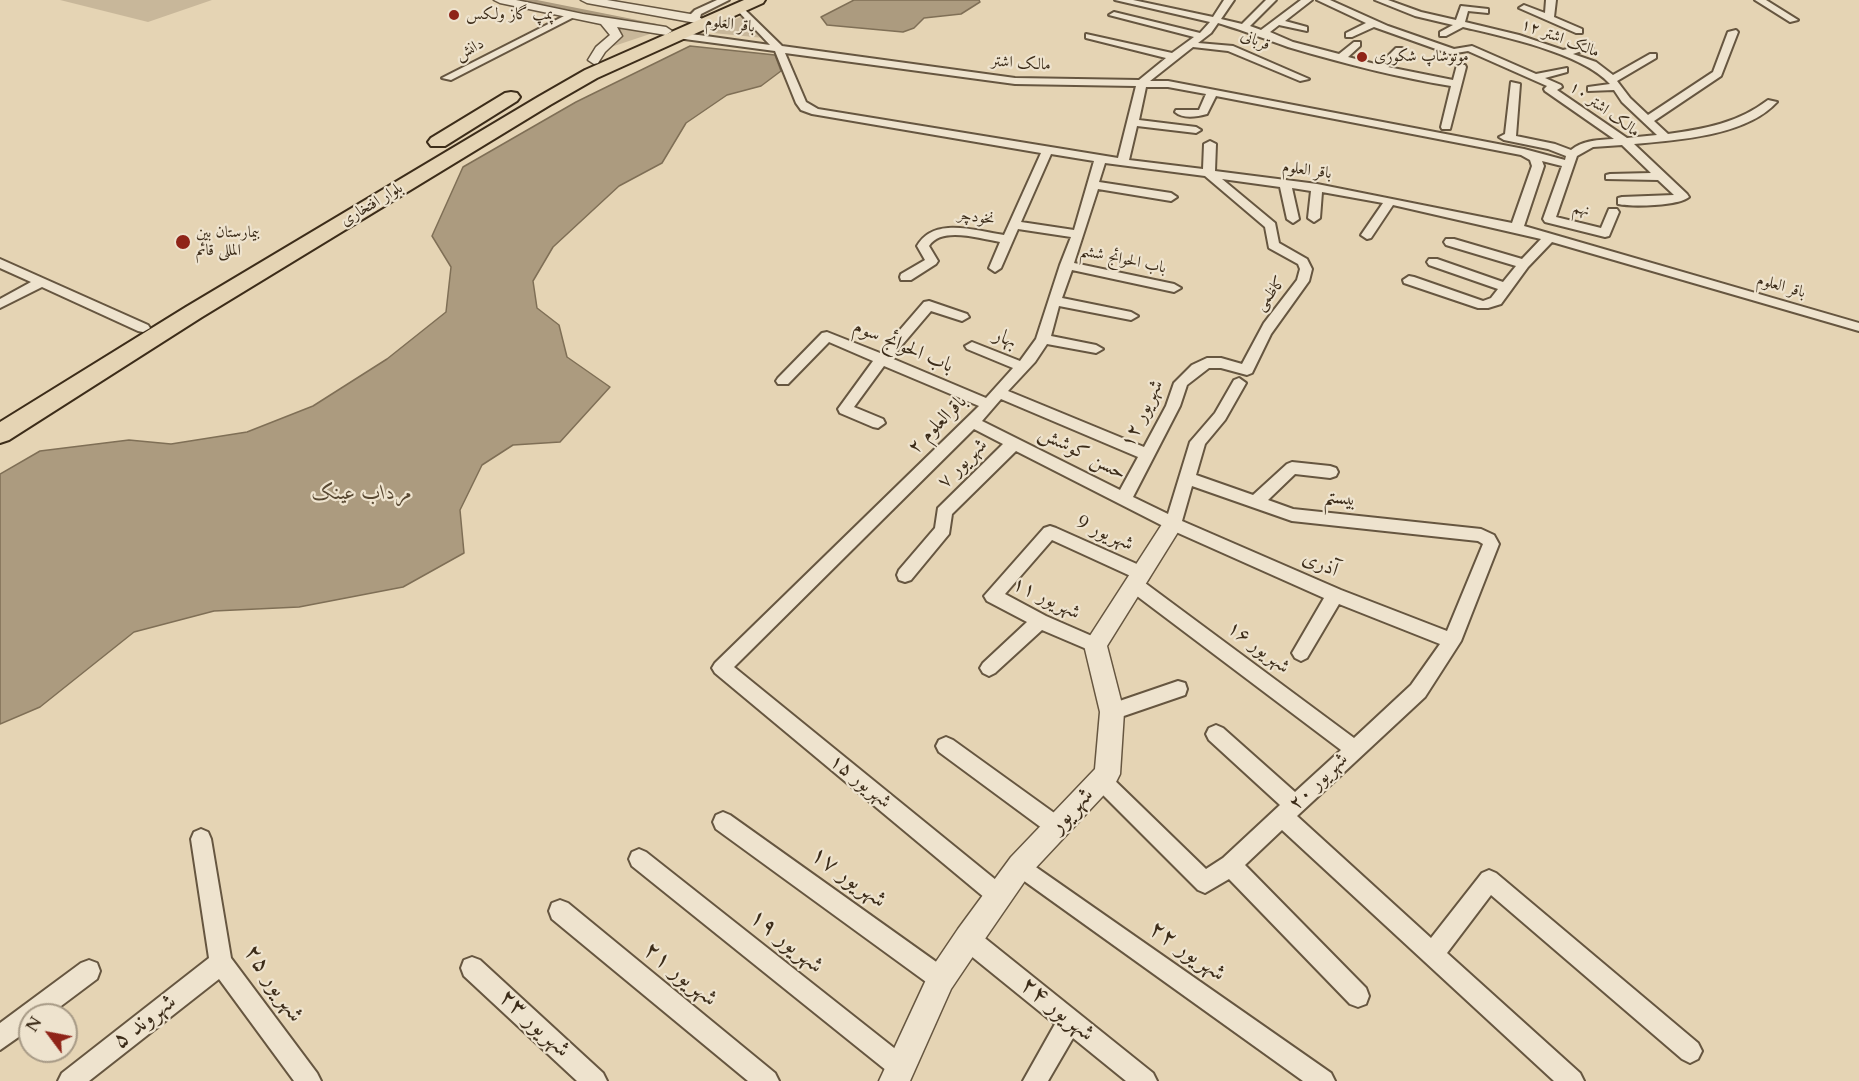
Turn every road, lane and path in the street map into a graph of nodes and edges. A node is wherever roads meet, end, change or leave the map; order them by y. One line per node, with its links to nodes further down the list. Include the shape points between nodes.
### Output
1 (500, 0): 16 (street)
2 (587, 0): 18 (street)
3 (1120, 0): 9 (street)
4 (1229, 0): 19 (street)
5 (1271, 0): 25 (street)
6 (1380, 0): 14 (street, مالک اشتر ۱۲)
7 (1551, 0): 26 (street)
8 (1760, 0): 20 (street)
9 (1137, 1): 19 (street)
10 (740, 2): 18 (highway, بلوار افتخاری); 31 (highway, بلوار افتخاری); 40 (street, باقر العلوم)
11 (1311, 5): 17 (street); 22 (street); 23 (street, مالک اشتر ۱۰)
12 (1524, 8): 26 (street)
13 (1485, 11): 24 (street, via 1464,8)
14 (1418, 14): 24 (street, مالک اشتر ۱۲); 27 (street)
15 (1114, 15): 36 (street)
16 (577, 17): 21 (street); 51 (street, دانش)
17 (1337, 17)
18 (696, 20): 31 (highway, بلوار افتخاری)
19 (1216, 20): 25 (street); 36 (street)
20 (1793, 20)
21 (605, 22): 31 (street); 46 (street, via 616,36)
22 (1278, 22): 28 (street); 32 (street)
23 (1374, 23): 27 (street, مالک اشتر ۱۰); 34 (street)
24 (1460, 25): 26 (street, مالک اشتر ۱۲); 33 (street)
25 (1244, 27): 32 (street)
26 (1533, 27): 29 (street); 42 (street, مالک اشتر ۱۲)
27 (1385, 28): 52 (street, مالک اشتر ۱۰, via 1453,52 1469,48)
28 (1304, 29)
29 (1579, 31)
30 (1733, 32): 66 (street, via 1717,74)
31 (671, 33): 40 (street, باقر العلوم); 46 (highway, بلوار افتخاری); 61 (highway, بلوار افتخاری)
32 (1263, 33): 45 (street)
33 (1443, 34)
34 (1349, 35)
35 (1089, 36): 44 (street)
36 (1202, 36): 37 (street)
37 (1191, 44): 44 (street); 53 (street, قربانی, via 1230,48)
38 (1357, 44): 45 (street)
39 (1590, 45): 42 (street)
40 (778, 47): 54 (street, مالک اشتر, via 1015,81); 75 (street, باقر العلوم, via 805,108)
41 (1399, 50): 48 (street)
42 (1564, 54): 55 (street, مالک اشتر ۱۲, via 1592,64)
43 (1653, 56): 55 (street)
44 (1174, 57): 50 (street)
45 (1341, 58): 48 (street)
46 (594, 60): 59 (highway, بلوار افتخاری)
47 (1461, 67): 56 (street)
48 (1382, 68): 56 (street)
49 (1563, 70): 52 (street)
50 (1152, 73): 54 (street); 65 (street)
51 (447, 78)
52 (1536, 78): 73 (street, مالک اشتر ۱۰, via 1557,87 1549,89)
53 (1304, 79)
54 (1142, 83): 60 (street, مالک اشتر); 67 (street)
55 (1614, 83): 58 (street); 66 (street, مالک اشتر ۱۲)
56 (1457, 84): 69 (street)
57 (1515, 84): 72 (street)
58 (1592, 89)
59 (521, 92): 61 (highway, via 523,100); 64 (highway, بلوار افتخاری)
60 (1212, 93): 63 (street, via 1203,112); 65 (street, مالک اشتر)
61 (544, 101): 68 (highway, بلوار افتخاری)
62 (1772, 102): 71 (street, via 1748,119)
63 (1180, 112)
64 (474, 119): 68 (highway, via 499,117 503,122); 114 (highway, بلوار افتخاری)
65 (1383, 120): 69 (street); 76 (street)
66 (1648, 120): 71 (street, مالک اشتر ۱۲)
67 (1132, 122): 70 (street); 79 (street)
68 (500, 127): 127 (highway, بلوار افتخاری)
69 (1446, 127): 72 (street)
70 (1196, 130)
71 (1665, 137): 73 (street)
72 (1510, 138): 78 (street, via 1551,146)
73 (1626, 142): 78 (street, via 1592,144); 81 (street, مالک اشتر ۱۰)
74 (1210, 144): 80 (street)
75 (1047, 151): 77 (street, باقر العلوم); 92 (street)
76 (1533, 157): 78 (street); 93 (street, via 1538,166)
77 (1100, 159): 79 (street, باقر العلوم); 84 (street, باقرالعلوم ۲)
78 (1562, 160): 89 (street, نهم, via 1549,219 1605,233)
79 (1123, 162): 80 (street, باقر العلوم)
80 (1209, 174): 83 (street, باقر العلوم); 120 (street, کاظمی, via 1271,226 1273,245 1303,262 1306,269 1303,281 1257,342)
81 (1661, 176): 82 (street); 88 (street, مالک اشتر ۱۰, via 1683,197)
82 (1610, 177)
83 (1285, 184): 85 (street, باقر العلوم); 91 (street)
84 (1093, 185): 86 (street); 94 (street, باقرالعلوم ۲)
85 (1317, 188): 87 (street, باقر العلوم); 90 (street)
86 (1171, 197)
87 (1390, 201): 93 (street, باقر العلوم); 95 (street)
88 (1622, 201)
89 (1613, 212)
90 (1314, 218)
91 (1293, 219)
92 (1013, 225): 94 (street); 97 (street)
93 (1517, 228): 96 (street, باقر العلوم)
94 (1078, 234): 102 (street, باقرالعلوم ۲)
95 (1367, 236)
96 (1550, 237): 101 (street); 113 (street, باقر العلوم)
97 (1007, 239): 103 (street); 104 (street, نخودچر, via 937,233 925,240 923,246 932,261)
98 (1450, 242): 101 (street)
99 (1433, 262): 108 (street)
100 (0, 263): 106 (street)
101 (1524, 264): 108 (street)
102 (1066, 265): 107 (street, باب الحوائج ششم); 109 (street, باقرالعلوم ۲)
103 (995, 268)
104 (906, 277)
105 (1408, 280): 108 (street, via 1483,305 1496,302)
106 (41, 282): 110 (street); 114 (street)
107 (1174, 288)
108 (1508, 288)
109 (1054, 301): 111 (street); 115 (street, باقرالعلوم ۲)
110 (0, 304)
111 (1131, 316)
112 (962, 317): 118 (street, via 928,305)
113 (1859, 327)
114 (143, 328): 124 (highway, بلوار افتخاری)
115 (1043, 339): 117 (street); 119 (street, باقرالعلوم ۲)
116 (972, 346): 119 (street, بهار)
117 (1096, 349)
118 (882, 359): 121 (street, باب الحوائج سوم, via 827,336); 123 (street, باب الحوائج سوم); 126 (street, via 845,409)
119 (1023, 367): 122 (street, باقرالعلوم ۲)
120 (1243, 376): 129 (street, شهریور ۱۲, via 1221,363 1197,368 1181,383); 131 (street, via 1220,416 1198,442)
121 (783, 381)
122 (999, 393): 123 (street, باقرالعلوم ۲); 129 (street)
123 (988, 404): 125 (street, باقرالعلوم ۲)
124 (0, 418)
125 (972, 422): 128 (street, حسن کوشش); 144 (street, باقرالعلوم ۲)
126 (878, 423)
127 (0, 434)
128 (1014, 443): 132 (street, حسن کوشش); 137 (street, شهریور ۷, via 944,512 943,530)
129 (1147, 454): 132 (street, شهریور ۱۲)
130 (1330, 472): 133 (street, via 1292,468)
131 (1186, 478): 133 (street, بیستم); 134 (street)
132 (1124, 498): 134 (street, حسن کوشش)
133 (1256, 502): 136 (street, بیستم, via 1292,515 1481,535)
134 (1173, 524): 138 (street); 139 (street, آذری)
135 (1050, 532): 138 (street, شهریور 9); 140 (street, شهریور ۱۱, via 993,596)
136 (1491, 544): 141 (street, شهریور ۲۰)
137 (905, 575)
138 (1139, 579): 142 (street); 150 (street, شهریور ۱۶)
139 (1335, 595): 141 (street, آذری); 143 (street)
140 (1040, 621): 142 (street, شهریور ۱۱); 145 (street)
141 (1452, 641): 150 (street, شهریور ۲۰, via 1419,691)
142 (1095, 645): 147 (street, شهریور)
143 (1301, 653)
144 (721, 668): 159 (street, شهریور ۱۵)
145 (989, 668)
146 (1178, 689): 147 (street)
147 (1112, 711): 151 (street, شهریور, via 1107,774)
148 (1216, 734): 152 (street)
149 (946, 746): 154 (street)
150 (1354, 749): 152 (street, شهریور ۲۰)
151 (1101, 780): 154 (street, شهریور); 157 (street, شهریور ۲۰, via 1205,884)
152 (1289, 812): 157 (street, شهریور ۲۰); 162 (street)
153 (723, 822): 166 (street, شهریور ۱۷)
154 (1058, 827): 158 (street, شهریور)
155 (201, 839): 163 (street, شهریور ۲۵)
156 (639, 859): 173 (street, شهریور ۱۹)
157 (1230, 865): 167 (street)
158 (1020, 866): 159 (street, شهریور); 180 (street, شهریور ۲۲)
159 (999, 896): 161 (street, شهریور)
160 (560, 911): 177 (street, شهریور ۲۱)
161 (968, 939): 166 (street, شهریور); 169 (street, شهریور ۲۴)
162 (1432, 954): 172 (street, via 1489,880); 181 (street)
163 (221, 963): 174 (street, شهروند ۵); 175 (street, شهریور ۲۵)
164 (472, 968): 176 (street, شهریور ۲۳)
165 (89, 971): 168 (street)
166 (941, 979): 173 (street, شهریور)
167 (1358, 996)
168 (46, 1003)
169 (1070, 1020): 178 (street); 179 (street, شهریور ۲۴)
170 (18, 1024): 171 (street)
171 (0, 1038)
172 (1690, 1052)
173 (897, 1074)
174 (70, 1081)
175 (309, 1081)
176 (595, 1081)
177 (767, 1081)
178 (1035, 1081)
179 (1145, 1081)
180 (1323, 1081)
181 (1572, 1081)

